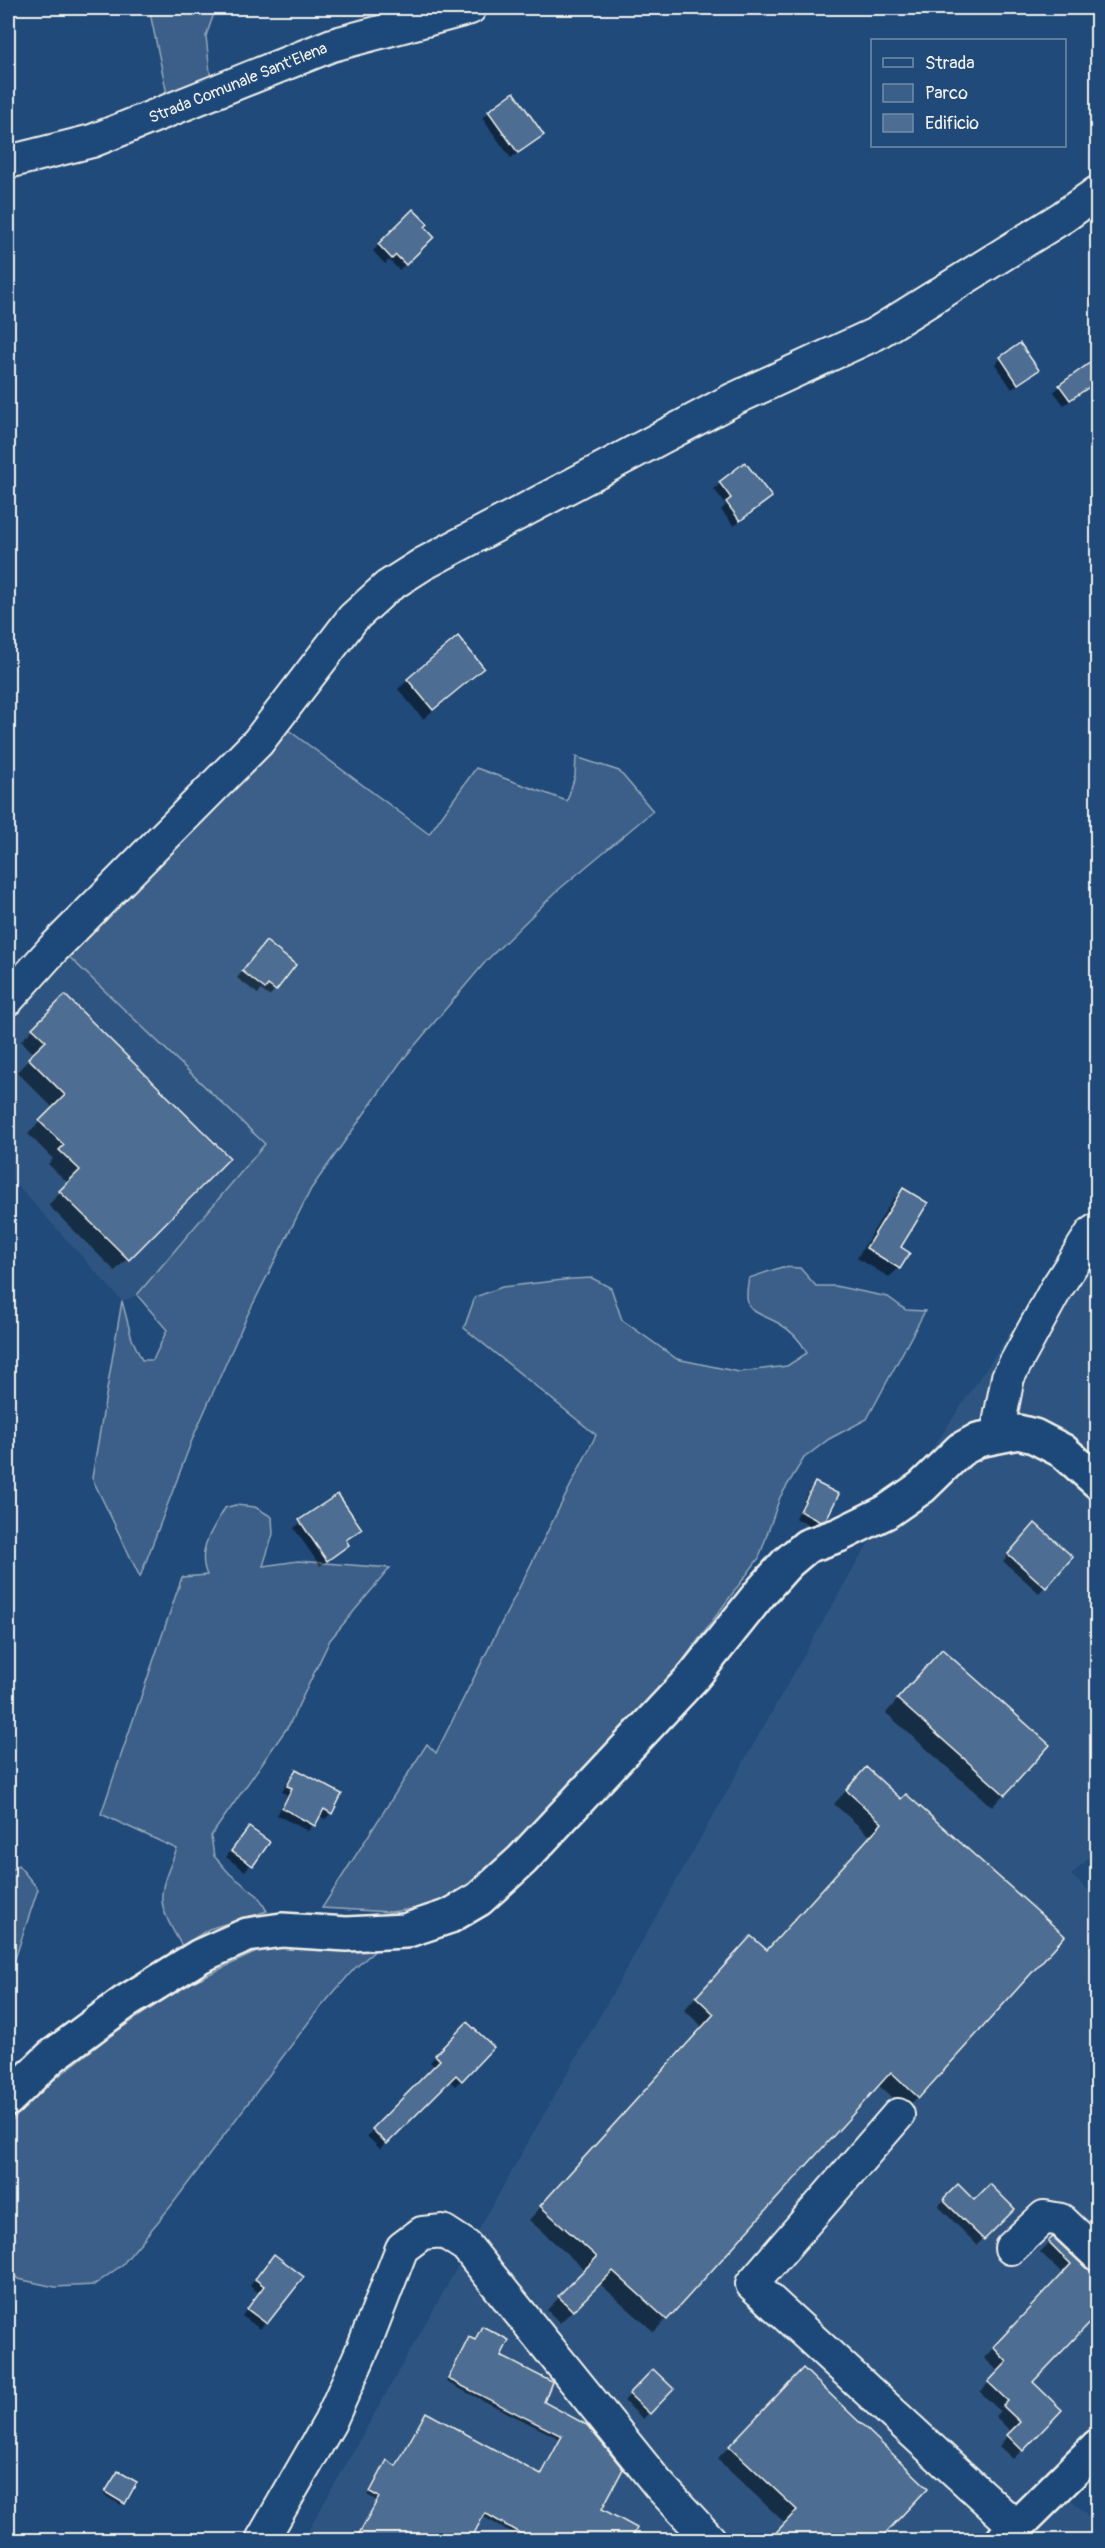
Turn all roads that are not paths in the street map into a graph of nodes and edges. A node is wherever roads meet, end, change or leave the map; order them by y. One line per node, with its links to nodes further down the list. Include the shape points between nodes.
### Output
1 (470, 8): 2 (street, Strada Comunale Sant'Elena, via 332,45 92,141)
2 (8, 162)
3 (1098, 192): 4 (street, via 875,334 734,399 387,586 353,618 258,742)
4 (8, 999)
5 (1098, 1229): 6 (street, via 1056,1288 1008,1377)
6 (997, 1434): 7 (main road, via 1018,1432 1048,1442); 8 (main road, via 960,1450 922,1487 886,1512 807,1546 787,1563 694,1676 522,1860 464,1909 433,1924 390,1933 282,1930 247,1935 200,1956 124,2003 51,2057)
7 (1098, 1482)
8 (8, 2099)
9 (898, 2115): 13 (street, via 752,2284)
10 (1011, 2248): 11 (street, via 1044,2217 1061,2220)
11 (1098, 2255)
12 (1098, 2446): 13 (main road)
13 (1010, 2534)
14 (262, 2541): 15 (street, via 330,2422 402,2248 422,2233 443,2231 466,2246 658,2484)
15 (710, 2541)

